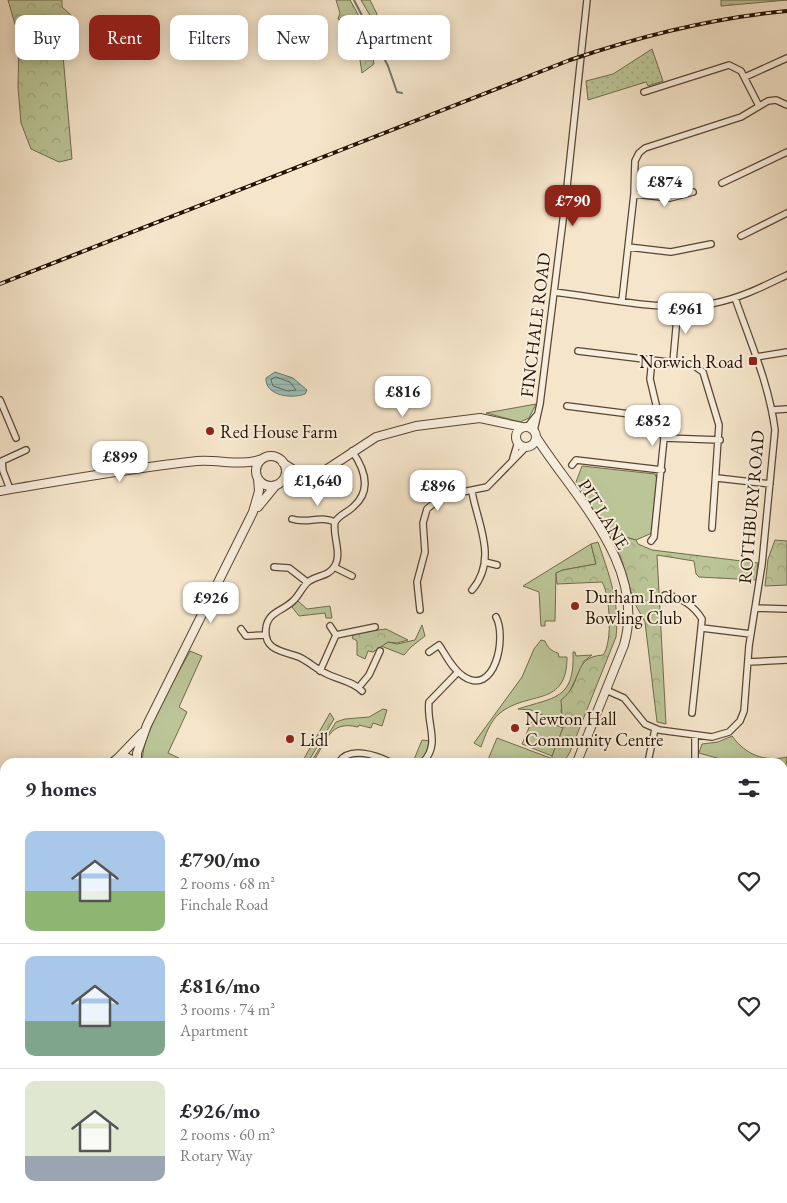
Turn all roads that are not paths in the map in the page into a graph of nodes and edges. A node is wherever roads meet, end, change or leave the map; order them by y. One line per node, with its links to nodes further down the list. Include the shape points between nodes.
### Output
1 (587, 0): 16 (street, FINCHALE ROAD)
2 (787, 58): 3 (street)
3 (745, 77): 4 (street, via 737,67 729,65); 6 (street)
4 (644, 92)
5 (787, 104): 6 (street, via 776,100)
6 (759, 106): 10 (street, via 741,116 645,148 635,161)
7 (787, 152): 8 (street)
8 (722, 182)
9 (693, 192): 10 (street, via 670,198)
10 (634, 194): 14 (street)
11 (787, 213): 12 (street)
12 (741, 236)
13 (711, 244): 14 (street, via 682,252)
14 (628, 247): 18 (street)
15 (787, 275): 17 (street)
16 (554, 292): 18 (street); 31 (street, FINCHALE ROAD, via 537,415)
17 (735, 298): 19 (street); 22 (street, ROTHBURY ROAD)
18 (622, 301): 19 (street)
19 (678, 306): 24 (street)
20 (578, 351): 23 (street)
21 (787, 352): 22 (street)
22 (756, 357): 29 (street, ROTHBURY ROAD)
23 (652, 360): 24 (street); 27 (street, via 650,379)
24 (673, 362): 35 (street, via 693,365 703,372 716,410)
25 (0, 400): 32 (street)
26 (568, 406): 27 (street, via 630,414)
27 (658, 408): 33 (street)
28 (787, 409): 29 (street)
29 (772, 410): 50 (street, ROTHBURY ROAD, via 774,430)
30 (503, 422): 31 (street); 34 (street); 38 (street, via 468,418 416,426 376,437)
31 (530, 430): 34 (street, via 517,431); 36 (street); 39 (street, PIT LANE)
32 (16, 438)
33 (664, 438): 35 (street); 45 (street)
34 (517, 440): 36 (street); 41 (street)
35 (720, 440): 48 (street)
36 (528, 447): 39 (street); 41 (street)
37 (26, 450): 51 (street, via 2,461)
38 (352, 451): 46 (street, via 324,472); 57 (street, via 363,469 366,482 357,504)
39 (548, 455): 86 (street, PIT LANE, via 608,543 625,588 627,633)
40 (262, 459): 42 (street, via 272,456); 43 (street); 47 (street, via 256,467)
41 (512, 460): 53 (street, via 494,482)
42 (283, 462): 46 (street, via 297,472); 49 (street, via 286,472)
43 (240, 463): 47 (street); 51 (street, via 211,460)
44 (572, 465): 45 (street, via 576,460)
45 (662, 470): 60 (street)
46 (313, 476): 49 (street)
47 (258, 478): 49 (street, via 267,486); 54 (street, via 259,491)
48 (717, 478): 50 (street); 59 (street)
49 (279, 483): 54 (street)
50 (770, 484): 69 (street, ROTHBURY ROAD)
51 (10, 489): 52 (street)
52 (0, 491)
53 (472, 492): 61 (street, via 486,542); 71 (street, via 443,496 426,511 423,523 425,552 417,582)
54 (254, 512): 88 (street)
55 (292, 519): 56 (street)
56 (302, 521): 57 (street, via 322,518); 58 (street)
57 (335, 522): 64 (street, via 338,555)
58 (298, 528)
59 (712, 528)
60 (651, 541)
61 (485, 562): 62 (street); 67 (street, via 480,579)
62 (497, 566)
63 (274, 567): 66 (street, via 284,563)
64 (334, 567): 65 (street); 66 (street, via 324,576)
65 (352, 576)
66 (307, 582): 78 (street, via 292,603 270,617)
67 (472, 590)
68 (665, 595): 75 (street, via 678,598 698,613)
69 (756, 608): 70 (street); 77 (street, ROTHBURY ROAD)
70 (787, 609)
71 (420, 610)
72 (499, 619): 85 (street, via 500,642 491,672 478,680 468,679)
73 (330, 626): 79 (street)
74 (375, 627): 79 (street)
75 (702, 628): 77 (street); 87 (street)
76 (241, 629): 78 (street, via 244,638)
77 (752, 634): 83 (street, ROTHBURY ROAD)
78 (266, 635): 84 (street, via 278,652 299,657)
79 (336, 635): 84 (street)
80 (380, 651): 84 (street, via 360,689)
81 (428, 652): 85 (street, via 439,645)
82 (787, 660): 83 (street)
83 (748, 662): 90 (street, ROTHBURY ROAD, via 744,711 740,720 721,735)
84 (320, 671)
85 (458, 672): 95 (street, via 430,702 433,740)
86 (606, 690): 89 (street, via 624,698 642,720); 96 (street, PIT LANE)
87 (692, 713)
88 (148, 725): 91 (street); 92 (street)
89 (655, 729): 90 (street, ROTHBURY ROAD); 97 (street)
90 (695, 735): 98 (street)
91 (117, 758)
92 (136, 758)
93 (344, 758): 94 (street, via 365,754)
94 (378, 758)
95 (427, 758)
96 (579, 758)
97 (649, 758)
98 (694, 758)

